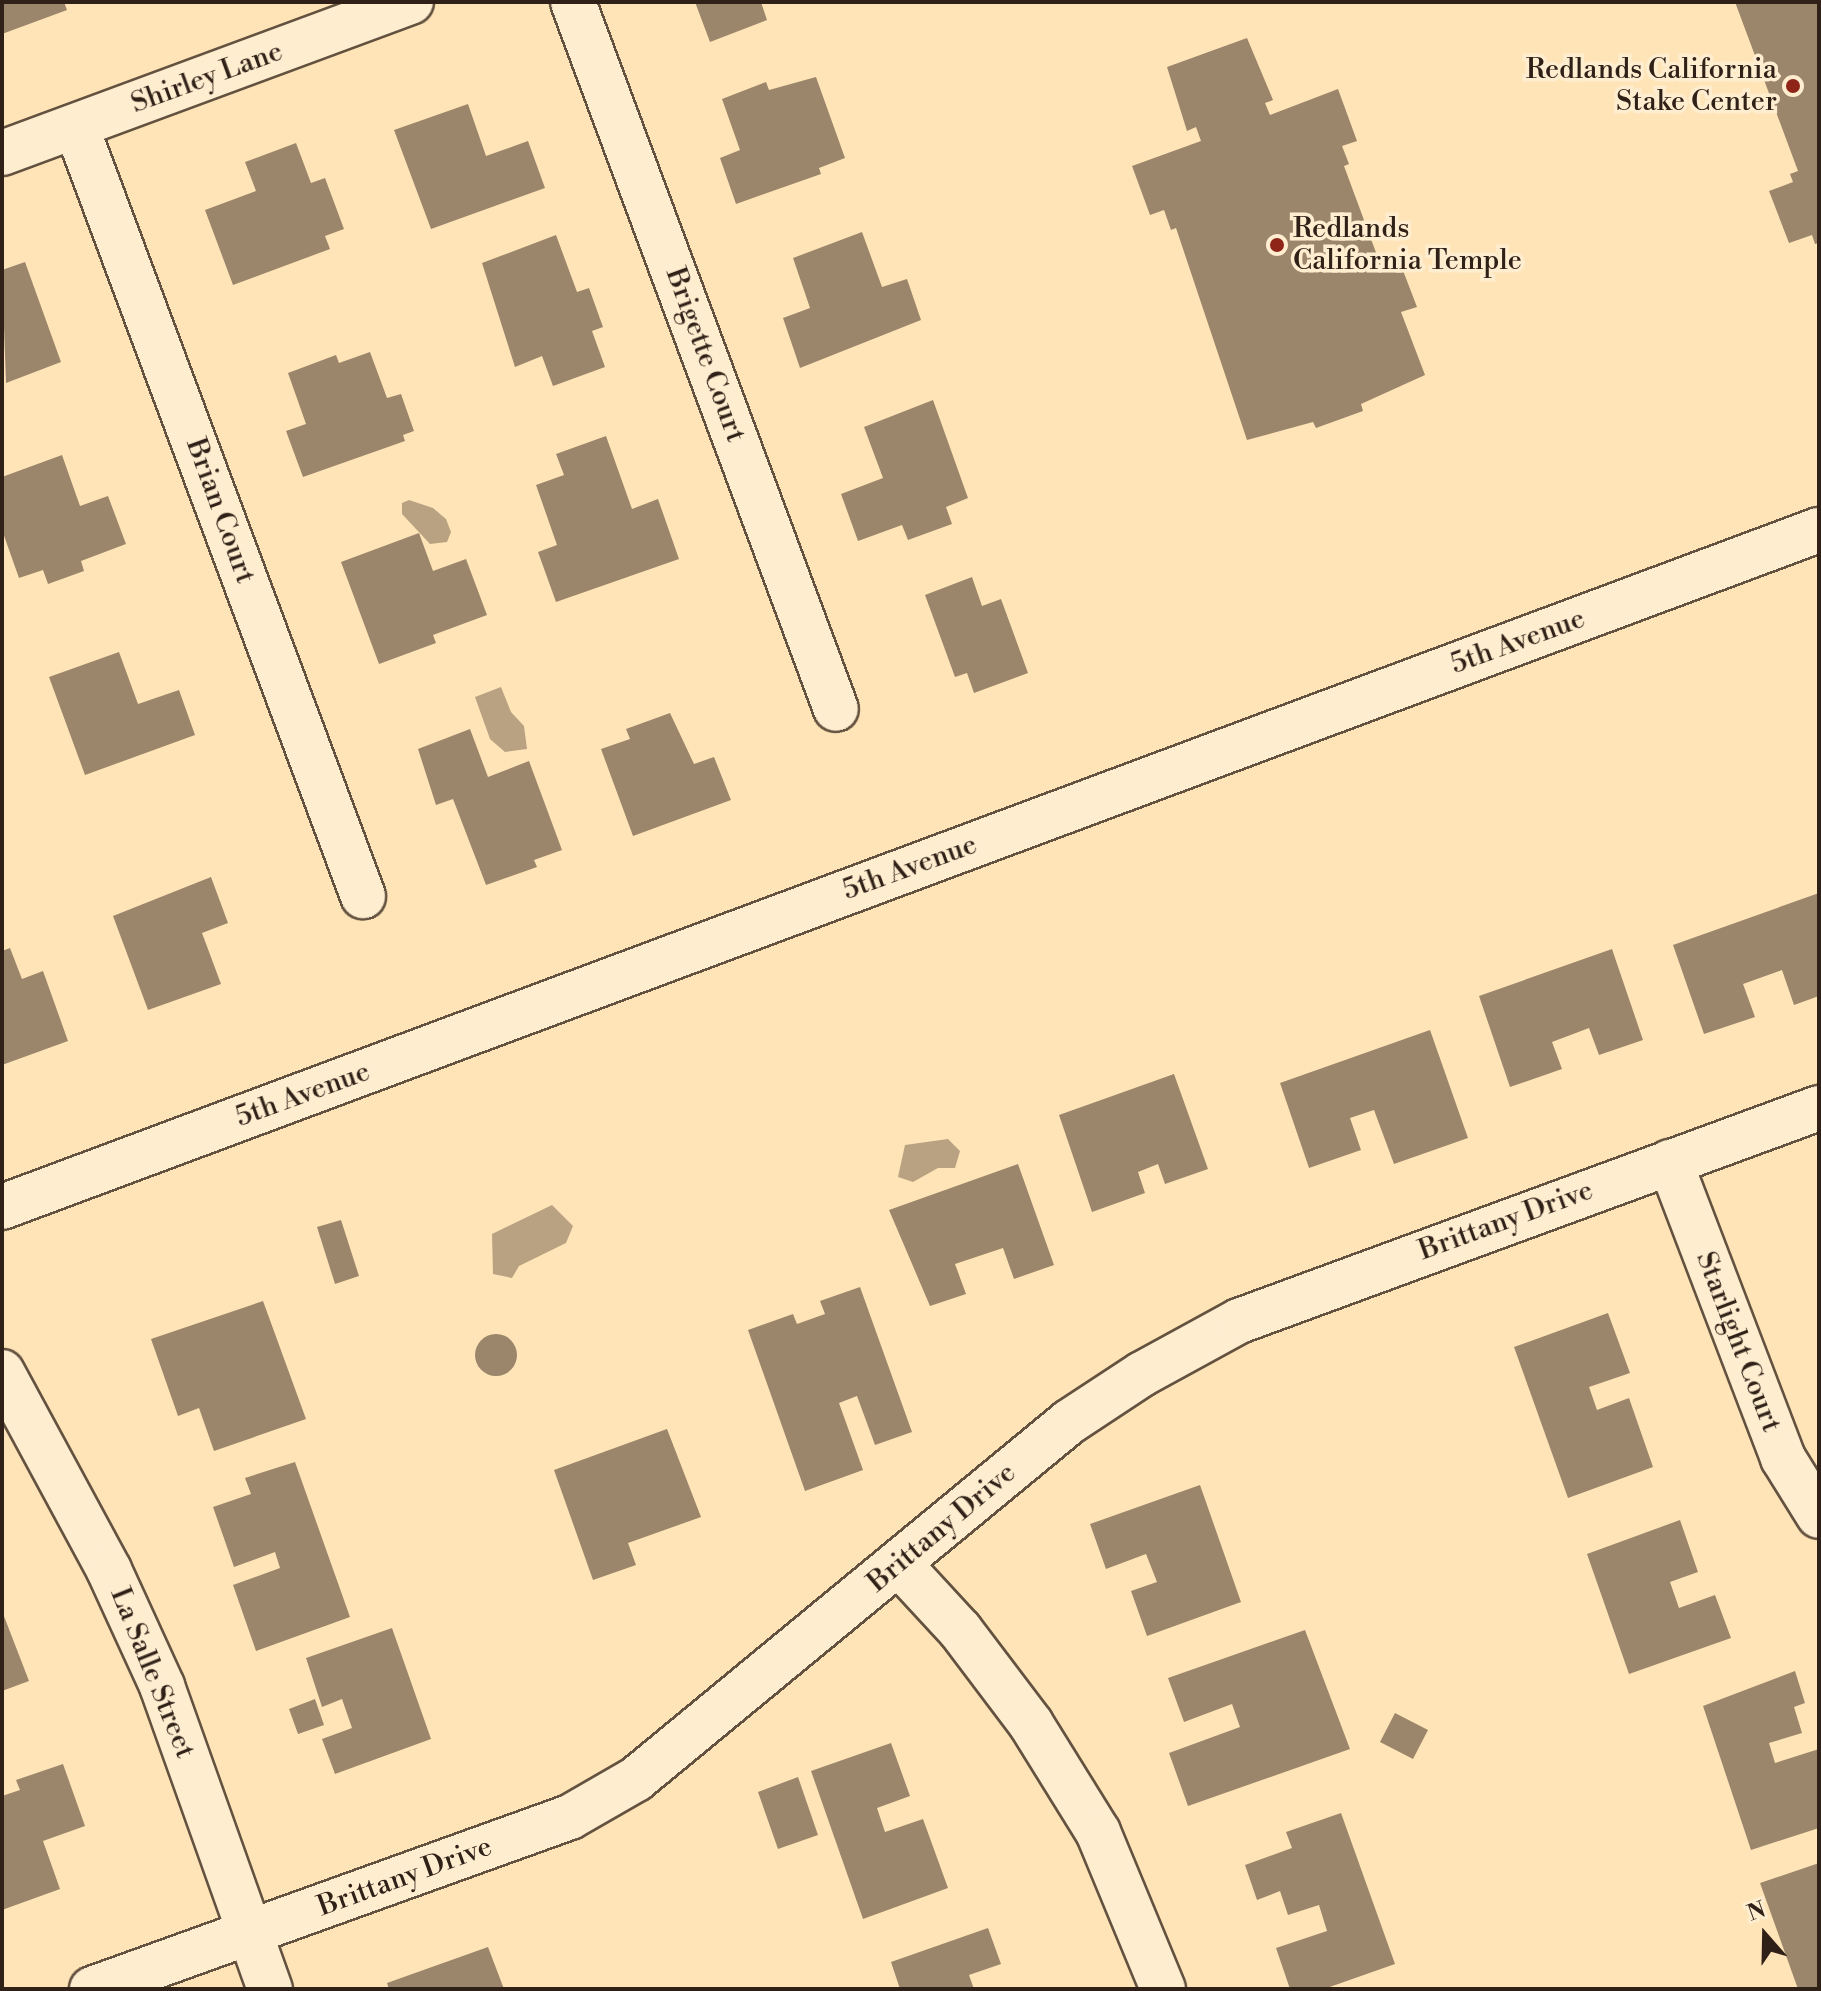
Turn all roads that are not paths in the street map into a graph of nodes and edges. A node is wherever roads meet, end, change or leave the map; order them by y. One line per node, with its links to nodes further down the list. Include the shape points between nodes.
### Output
1 (411, 2): 3 (street, Shirley Lane)
2 (573, 2): 6 (street, Brigette Court)
3 (76, 126): 4 (street, Shirley Lane); 7 (street, Brian Court)
4 (2, 153)
5 (1819, 530): 10 (street, 5th Avenue)
6 (836, 709)
7 (363, 896)
8 (1819, 1108): 9 (street, Brittany Drive)
9 (1670, 1162): 12 (street, Starlight Court, via 1783,1458); 13 (street, Brittany Drive, via 1239,1321 1069,1422)
10 (2, 1207)
11 (2, 1372): 14 (street, La Salle Street, via 109,1570 162,1686)
12 (1819, 1516)
13 (899, 1564): 14 (street, Brittany Drive, via 636,1779 570,1817); 17 (street, via 960,1630 1031,1724 1098,1832)
14 (250, 1934): 15 (street, Brittany Drive); 16 (street, La Salle Street)
15 (92, 1989)
16 (270, 1989)
17 (1163, 1989)

